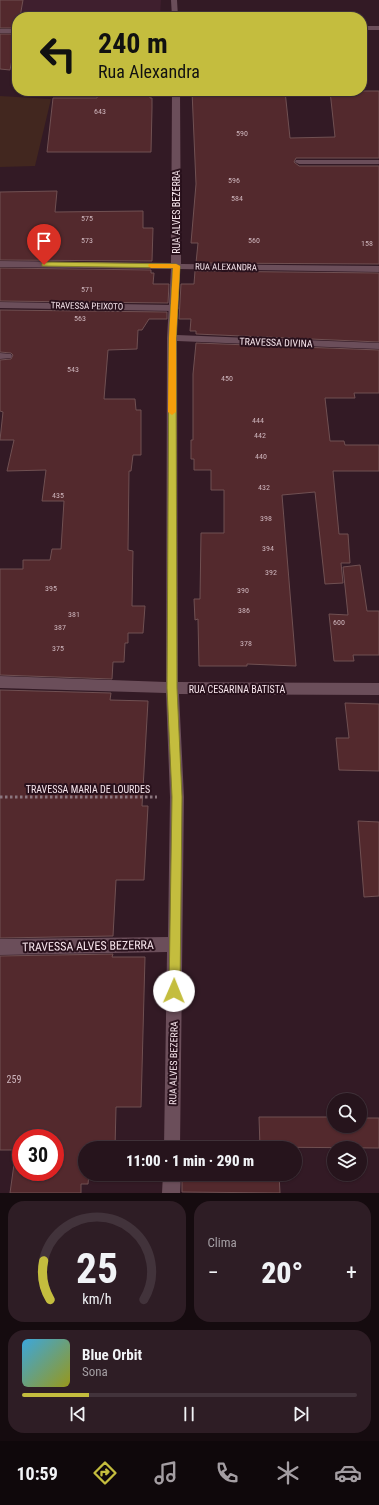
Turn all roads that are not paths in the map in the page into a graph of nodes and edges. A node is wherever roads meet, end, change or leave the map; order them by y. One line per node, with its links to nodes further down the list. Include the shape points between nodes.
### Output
1 (174, 0): 2 (street)
2 (175, 12)
3 (367, 28): 4 (street)
4 (379, 28)
5 (12, 31): 6 (street)
6 (0, 32)
7 (176, 96): 11 (street, RUA ALVES BEZERRA)
8 (299, 162): 9 (street)
9 (379, 162)
10 (0, 264): 11 (street, RUA ALEXANDRA)
11 (176, 266): 12 (street, RUA ALEXANDRA); 14 (street, RUA ALVES BEZERRA)
12 (379, 269)
13 (0, 305): 14 (street, TRAVESSA PEIXOTO)
14 (174, 308): 15 (street, RUA ALVES BEZERRA)
15 (172, 338): 16 (street, TRAVESSA DIVINA); 18 (street, RUA ALVES BEZERRA)
16 (379, 346)
17 (0, 682): 18 (street, RUA CESARINA BATISTA)
18 (172, 688): 19 (street, RUA CESARINA BATISTA); 20 (street, RUA ALVES BEZERRA, via 177,797)
19 (379, 689)
20 (175, 944): 21 (street, TRAVESSA ALVES BEZERRA); 22 (street, RUA ALVES BEZERRA)
21 (0, 947)
22 (172, 1141)
23 (172, 1181): 24 (street)
24 (172, 1193)

